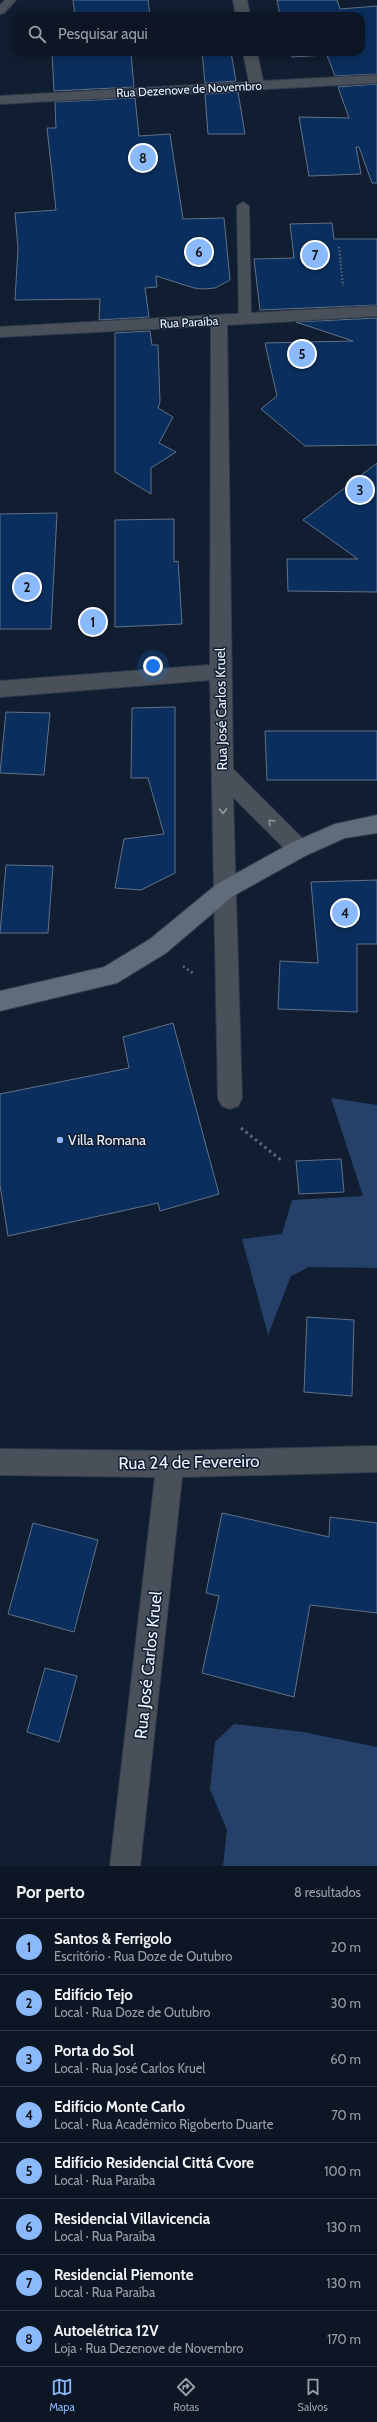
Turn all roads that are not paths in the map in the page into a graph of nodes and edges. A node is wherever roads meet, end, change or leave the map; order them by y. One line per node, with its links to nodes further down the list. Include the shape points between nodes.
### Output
1 (11, 0): 3 (lane)
2 (240, 0): 4 (street)
3 (0, 11)
4 (242, 12)
5 (251, 56): 7 (street)
6 (377, 79): 7 (street, Rua Dezenove de Novembro)
7 (257, 86): 8 (street, Rua Dezenove de Novembro)
8 (0, 100)
9 (243, 206): 11 (lane)
10 (377, 311): 11 (street, Rua Paraíba)
11 (245, 319): 12 (street, Rua Paraíba)
12 (219, 320): 13 (street, Rua Paraíba); 14 (street, Rua José Carlos Kruel)
13 (0, 332)
14 (220, 672): 15 (street); 16 (street, Rua José Carlos Kruel)
15 (0, 688)
16 (222, 772): 18 (street, one-way to 16); 19 (street, Rua José Carlos Kruel, one-way to 19)
17 (377, 824): 18 (street, via 342,830)
18 (299, 849): 19 (street)
19 (225, 890): 20 (street, via 158,946 109,976); 21 (street, Rua José Carlos Kruel)
20 (0, 1000)
21 (230, 1098)
22 (377, 1459): 24 (street, Rua 24 de Fevereiro)
23 (0, 1462): 24 (street, Rua 24 de Fevereiro)
24 (170, 1464): 25 (street, Rua José Carlos Kruel)
25 (125, 1866)

